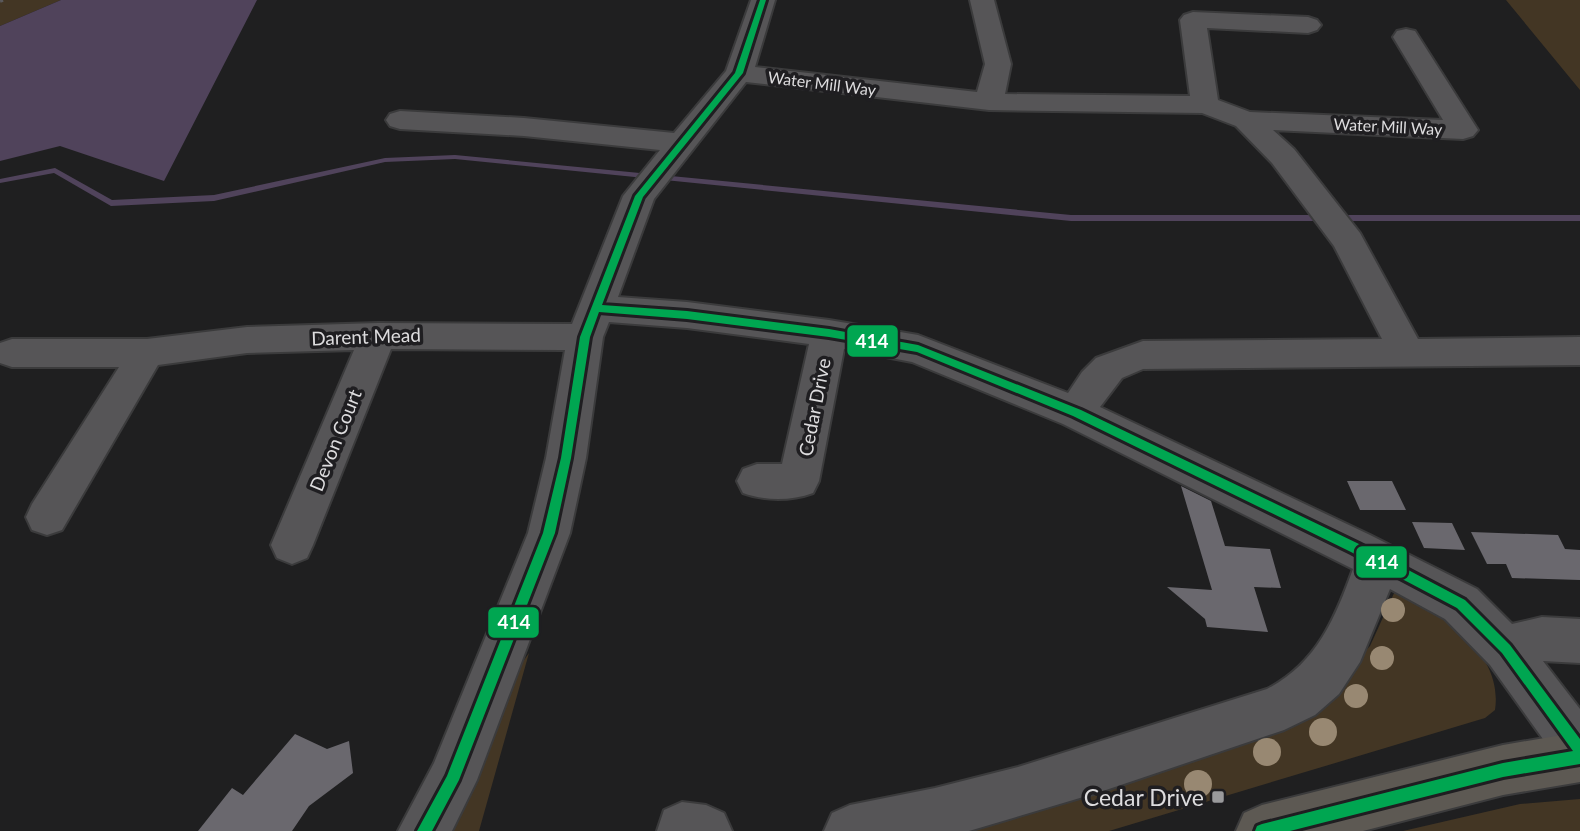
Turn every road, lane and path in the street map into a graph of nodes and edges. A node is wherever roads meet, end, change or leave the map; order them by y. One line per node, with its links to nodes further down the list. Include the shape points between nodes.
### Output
1 (763, 0): 5 (street)
2 (982, 0): 6 (street, via 998,64)
3 (1308, 25): 7 (street, via 1193,20)
4 (1406, 37): 9 (street, Water Mill Way, via 1463,130)
5 (739, 73): 6 (street, Water Mill Way); 10 (street)
6 (989, 102): 7 (street, Water Mill Way)
7 (1205, 105): 9 (street, Water Mill Way)
8 (400, 120): 10 (street, via 524,127)
9 (1246, 120): 14 (street, Water Mill Way, via 1283,156 1348,241)
10 (678, 146): 11 (street, via 639,196)
11 (591, 322): 12 (street, Cedar Drive, via 687,315); 13 (street, Darent Mead); 27 (street, via 548,533 452,780)
12 (829, 333): 18 (street, Cedar Drive, via 918,349); 19 (street, Cedar Drive, via 799,481)
13 (378, 335): 17 (street, Darent Mead, via 247,340); 21 (street, Devon Court)
14 (1406, 351): 15 (street); 18 (street, via 1143,355 1107,368 1092,384)
15 (1580, 351)
16 (12, 353): 17 (street, Darent Mead)
17 (147, 353): 20 (street)
18 (1077, 413): 22 (street, Cedar Drive)
19 (757, 481)
20 (47, 517)
21 (292, 545)
22 (1378, 559): 24 (street, Cedar Drive, via 1461,604); 28 (street, via 1350,633 1332,663 1310,691 1264,715 994,799)
23 (1580, 641): 24 (street, via 1553,638 1518,642)
24 (1506, 649): 25 (street, Cedar Drive)
25 (1580, 750)
26 (1580, 757): 29 (main road, via 1503,770)
27 (424, 831)
28 (850, 831)
29 (1262, 831)

